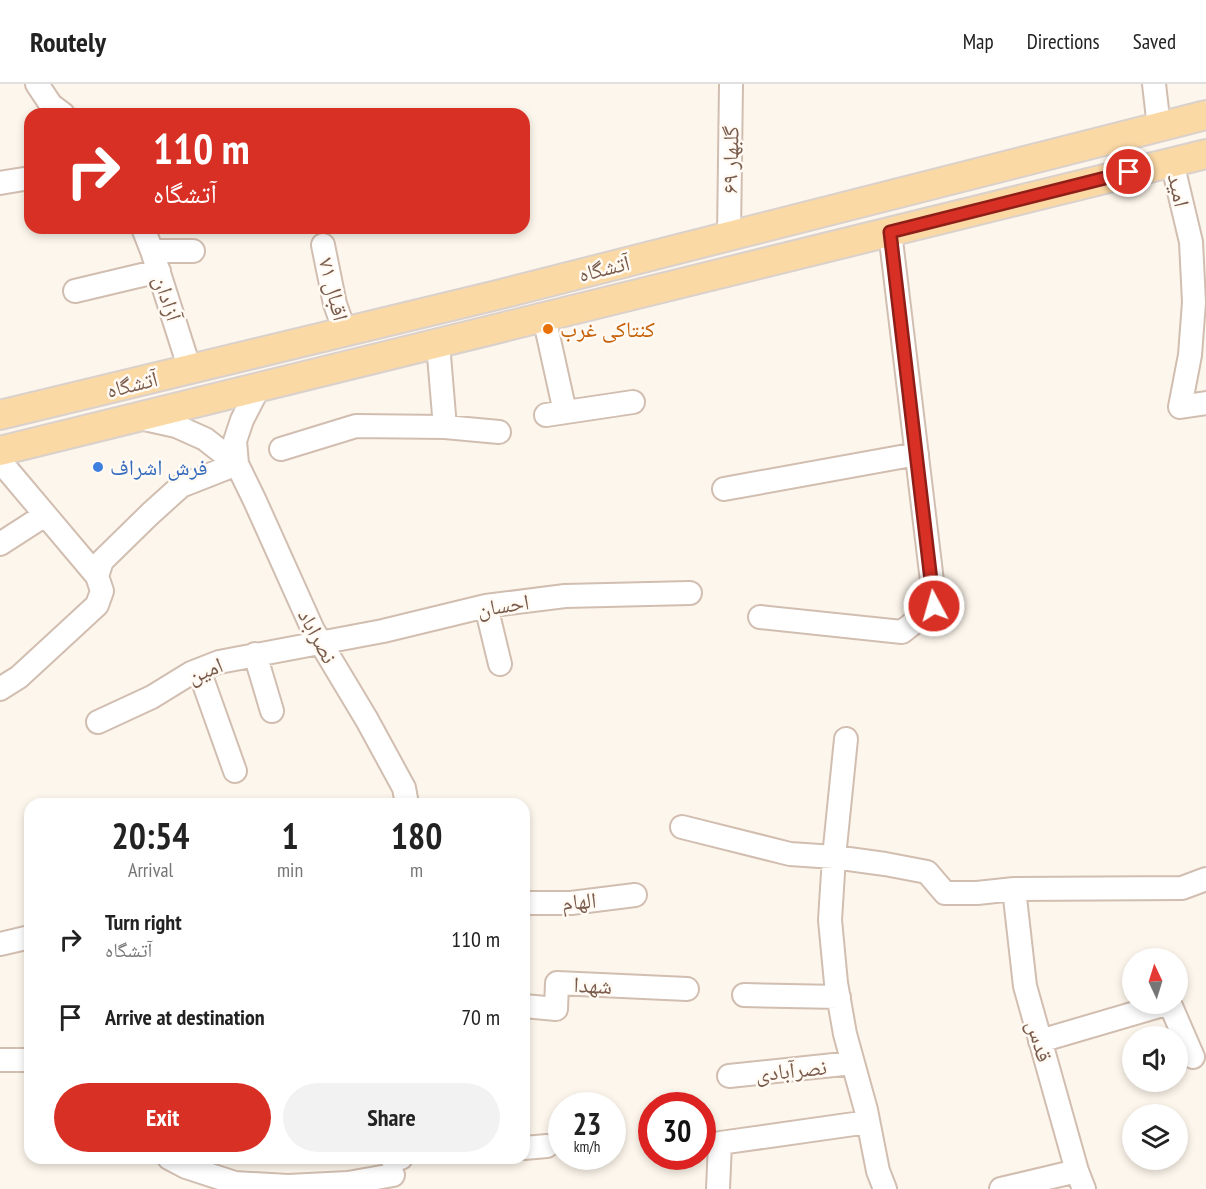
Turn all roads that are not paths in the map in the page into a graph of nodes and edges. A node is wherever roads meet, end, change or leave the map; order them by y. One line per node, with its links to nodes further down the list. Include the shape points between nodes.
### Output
1 (36, 84): 4 (street)
2 (731, 84): 14 (street, ۶۹ گلبهار)
3 (1154, 84): 6 (street)
4 (55, 108)
5 (1206, 115): 6 (main road, آتشگاه)
6 (1159, 127): 11 (main road, آتشگاه)
7 (1206, 154): 8 (main road, آتشگاه)
8 (1172, 162): 12 (main road, آتشگاه); 20 (street, امید)
9 (24, 179): 10 (street)
10 (0, 183)
11 (842, 208): 14 (main road, آتشگاه); 15 (main road)
12 (890, 232): 15 (main road, آتشگاه); 34 (street)
13 (145, 234): 18 (street, آزادان)
14 (729, 236): 22 (main road, آتشگاه)
15 (851, 242): 21 (main road, آتشگاه)
16 (323, 245): 22 (street, ۷۱ اقبال)
17 (193, 251): 18 (street)
18 (156, 261): 19 (street); 24 (street, آزادان)
19 (75, 291)
20 (1200, 301): 27 (street, امید, via 1180,407)
21 (544, 317): 23 (main road, آتشگاه); 26 (street, via 555,413)
22 (345, 332): 24 (main road, آتشگاه)
23 (438, 344): 25 (main road, آتشگاه); 30 (street)
24 (190, 370): 28 (main road, آتشگاه)
25 (260, 387): 29 (main road, آتشگاه); 36 (street, via 235,441)
26 (633, 402)
27 (1206, 403)
28 (0, 415)
29 (137, 417): 33 (main road, آتشگاه); 36 (street, via 186,430)
30 (445, 427): 31 (street); 32 (street, via 356,426)
31 (499, 432)
32 (281, 449)
33 (0, 452)
34 (917, 454): 37 (street); 43 (street, via 934,606 902,632)
35 (0, 462): 38 (street)
36 (237, 464): 40 (street, via 181,486 102,561); 44 (street, نصراباد)
37 (724, 489)
38 (45, 515): 39 (street); 40 (street)
39 (0, 544)
40 (96, 576): 48 (street, via 102,591 97,605 19,677)
41 (690, 593): 42 (street, احسان, via 565,596)
42 (486, 606): 44 (street, احسان); 46 (street)
43 (760, 617)
44 (320, 642): 45 (street, امین); 53 (street, نصراباد, via 367,720)
45 (255, 654): 47 (street, امین); 49 (street)
46 (500, 664)
47 (199, 670): 50 (street, امین); 52 (street)
48 (0, 689)
49 (272, 711)
50 (98, 722)
51 (846, 739): 55 (street)
52 (235, 771)
53 (406, 798)
54 (682, 827): 55 (street, via 790,854)
55 (834, 856): 57 (street, via 927,872 945,893); 64 (street, via 830,920)
56 (1206, 879): 57 (street, via 1182,888)
57 (1014, 889): 68 (street, قدس, via 1025,986)
58 (635, 895): 59 (street, الهام, via 571,903)
59 (530, 903)
60 (24, 938): 61 (street)
61 (2, 940)
62 (687, 989): 65 (street, شهدا, via 557,983 556,1009)
63 (744, 995): 64 (street)
64 (839, 997): 72 (street)
65 (530, 1007)
66 (1133, 1014): 68 (street)
67 (1173, 1014): 69 (street)
68 (1040, 1041): 79 (street, قدس)
69 (1192, 1057)
70 (0, 1060): 71 (street)
71 (24, 1060)
72 (853, 1063): 73 (street, نصرآبادی); 74 (street)
73 (729, 1076)
74 (868, 1122): 81 (street, via 720,1143); 82 (street)
75 (546, 1146): 76 (street)
76 (530, 1147)
77 (180, 1164): 80 (street)
78 (395, 1168): 80 (street, via 348,1184)
79 (1081, 1180): 83 (street)
80 (220, 1184)
81 (718, 1189)
82 (885, 1189)
83 (1001, 1189)

